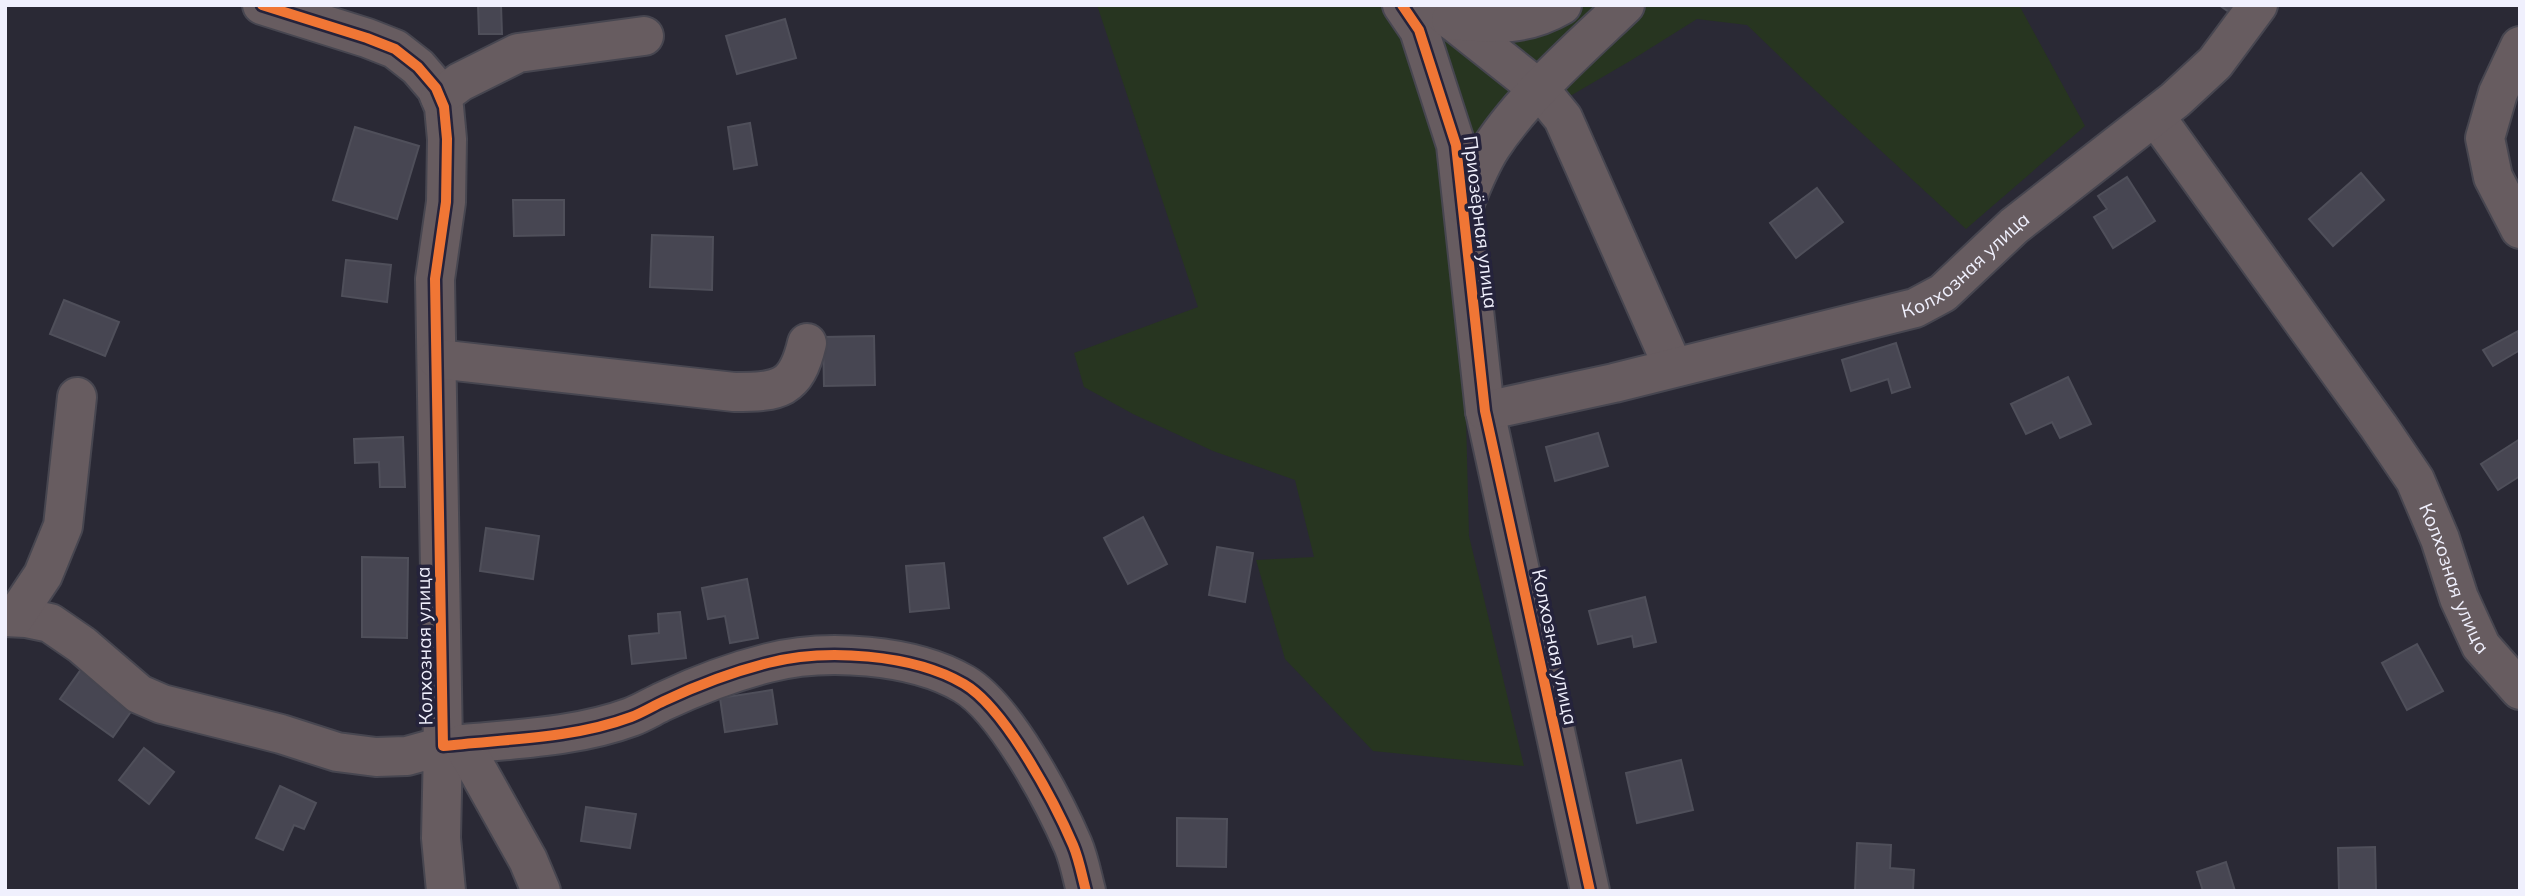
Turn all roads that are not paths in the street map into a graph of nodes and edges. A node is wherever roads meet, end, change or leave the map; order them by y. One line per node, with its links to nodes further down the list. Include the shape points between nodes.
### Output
1 (262, 5): 10 (street, Колхозная улица, via 395,49 418,67)
2 (1402, 5): 12 (street, Приозёрная улица, via 1419,30 1456,145)
3 (1562, 5): 6 (street, via 1521,22 1496,24)
4 (1625, 5): 9 (street)
5 (2258, 5): 11 (street, Колхозная улица, via 2215,63)
6 (1442, 13): 9 (street)
7 (644, 36): 10 (street, via 518,53)
8 (2520, 46): 13 (street, via 2498,93 2485,138 2493,177)
9 (1540, 90): 12 (street, via 1492,146); 16 (street, via 1563,118)
10 (440, 97): 15 (street, Колхозная улица, via 447,139 446,202 435,279)
11 (2155, 116): 16 (street, Колхозная улица, via 2014,226 1943,293 1915,308); 20 (street, Колхозная улица, via 2415,480 2481,646)
12 (1463, 206): 18 (street, Приозёрная улица)
13 (2520, 229)
14 (807, 343): 15 (street, via 796,375 782,386 762,392)
15 (437, 359): 21 (street, Колхозная улица)
16 (1673, 367): 18 (street, Колхозная улица)
17 (77, 397): 19 (street, via 63,526 43,575)
18 (1485, 411): 25 (street, Колхозная улица)
19 (10, 617): 21 (street, Колхозная улица, via 50,623 139,694 162,704 337,752 407,756)
20 (2520, 691)
21 (453, 745): 22 (street, via 440,838); 23 (street, via 528,860); 24 (street, Колхозная улица, via 582,731 632,717 709,681 771,662 829,656 883,658 932,669 966,685 989,705 1015,741 1073,846)
22 (446, 891)
23 (541, 891)
24 (1086, 891)
25 (1590, 891)

